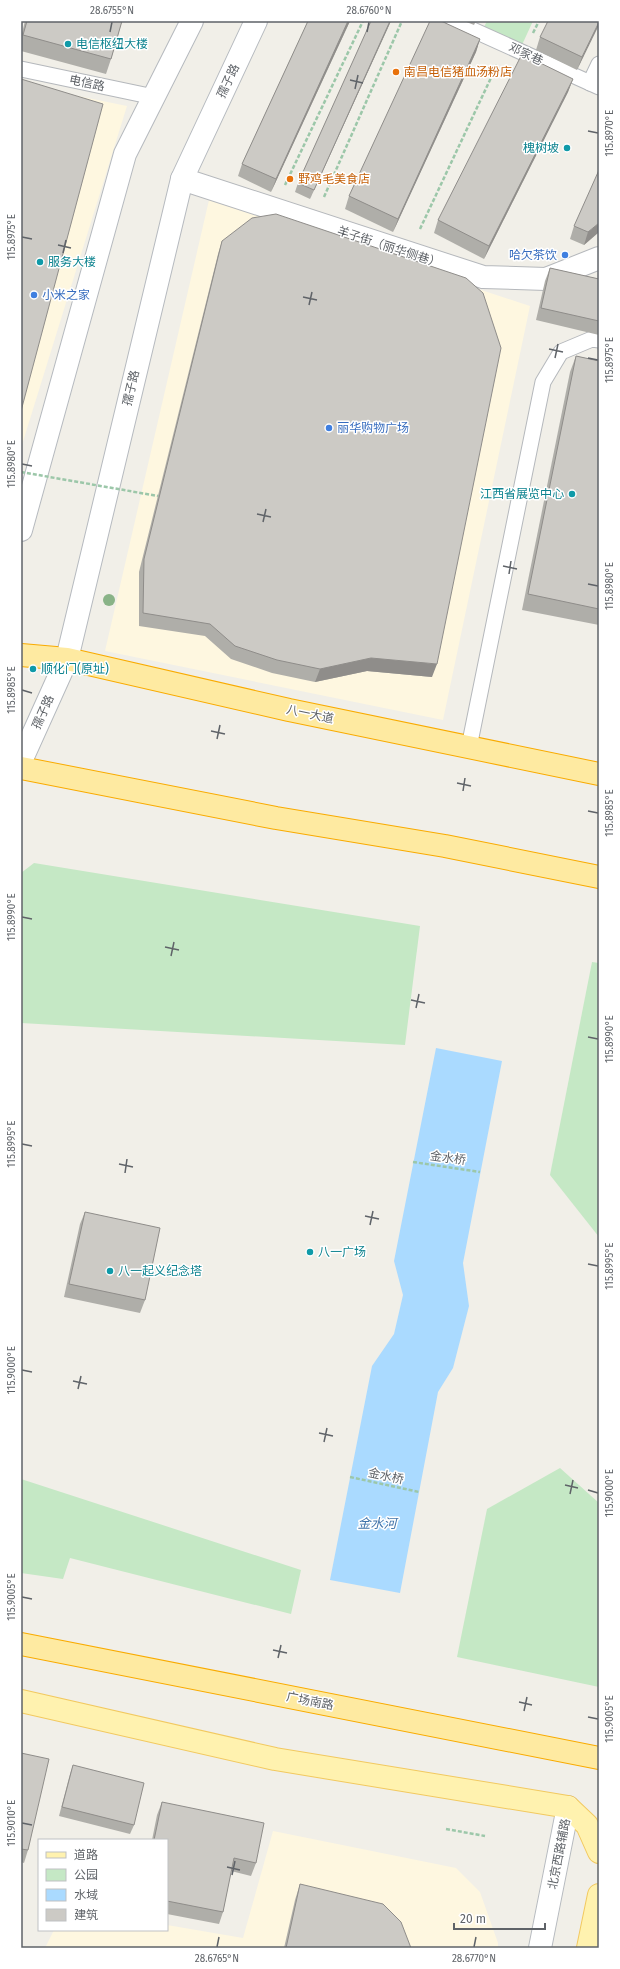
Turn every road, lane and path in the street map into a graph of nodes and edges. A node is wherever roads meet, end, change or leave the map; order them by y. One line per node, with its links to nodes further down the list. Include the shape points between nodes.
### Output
1 (192, 21): 10 (main road)
2 (256, 21): 11 (main road, 孺子路)
3 (363, 21): 12 (path)
4 (402, 21): 13 (path)
5 (453, 21): 6 (lane, 邓家巷)
6 (506, 45): 9 (lane, 邓家巷); 14 (path)
7 (599, 64): 9 (lane)
8 (21, 69): 10 (lane, 电信路)
9 (595, 85)
10 (154, 97): 19 (main road, via 125,154)
11 (182, 179): 13 (main road, 羊子街（丽华侧巷）); 21 (main road, 孺子路)
12 (285, 184)
13 (313, 222): 14 (main road, 羊子街（丽华侧巷）)
14 (408, 253): 15 (main road, 羊子街（丽华侧巷）, via 483,277 546,279)
15 (599, 258)
16 (599, 340): 22 (lane, via 592,339 561,352 543,382)
17 (21, 472): 18 (path, bridge)
18 (158, 496)
19 (21, 530)
20 (21, 655): 21 (highway, 八一大道)
21 (67, 659): 22 (highway, 八一大道, via 289,710); 23 (main road, 孺子路)
22 (469, 747): 25 (highway, 八一大道)
23 (21, 761)
24 (21, 768): 26 (highway)
25 (599, 774)
26 (599, 877)
27 (413, 1162): 28 (path, 金水桥)
28 (480, 1172)
29 (350, 1477): 30 (path, 金水桥)
30 (419, 1492)
31 (21, 1644): 33 (highway, 广场南路)
32 (21, 1701): 34 (main road, via 275,1759)
33 (599, 1758)
34 (568, 1807): 37 (main road, via 587,1825); 39 (main road, 北京西路辅路)
35 (446, 1830): 36 (path)
36 (485, 1836)
37 (599, 1852)
38 (599, 1894): 40 (main road)
39 (540, 1948)
40 (588, 1948)

